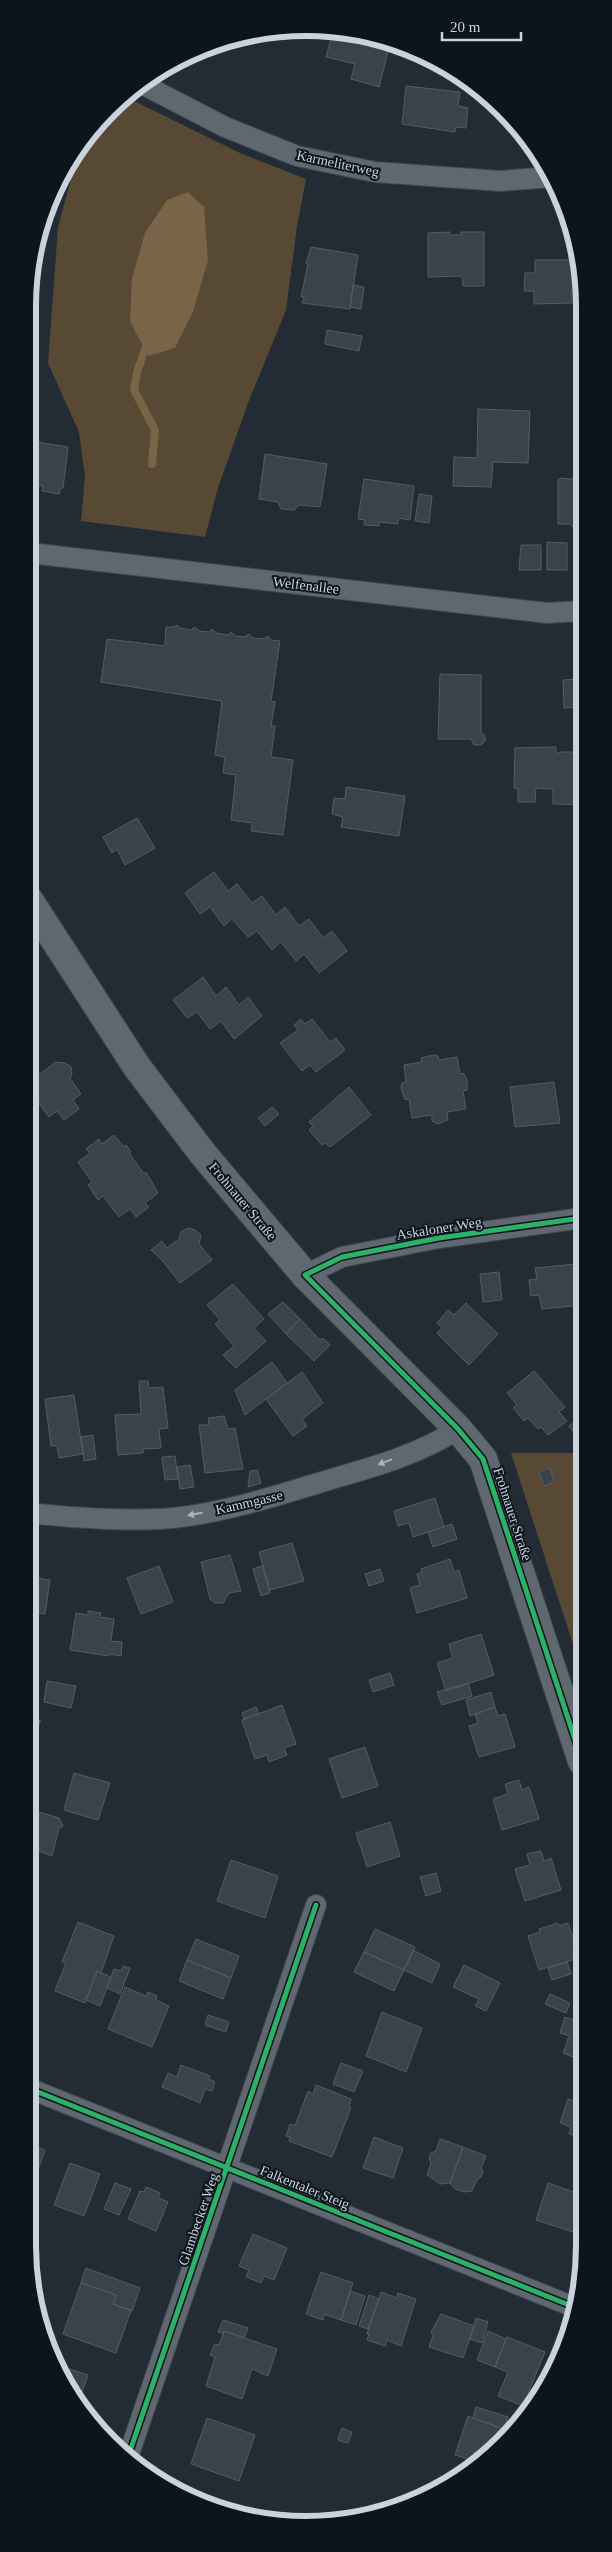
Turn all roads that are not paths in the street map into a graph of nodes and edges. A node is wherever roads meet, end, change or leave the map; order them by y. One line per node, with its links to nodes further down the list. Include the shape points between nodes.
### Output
1 (148, 87): 2 (street, Karmeliterweg, via 225,127 297,156 375,172 500,181)
2 (543, 178)
3 (36, 554): 4 (street, Welfenallee, via 547,613)
4 (576, 611)
5 (36, 911): 7 (street, Frohnauer Straße, via 137,1068 203,1154)
6 (576, 1219): 7 (street, Askaloner Weg, via 439,1238 342,1256)
7 (305, 1275): 8 (street, Frohnauer Straße)
8 (458, 1429): 9 (street, Kammgasse, one-way to 9, via 436,1444 367,1469 249,1504 173,1518 92,1518); 10 (street, Frohnauer Straße, via 483,1460)
9 (36, 1514)
10 (576, 1743)
11 (316, 1905): 13 (street, Glambecker Weg)
12 (36, 2091): 13 (street, Falkentaler Steig)
13 (228, 2168): 14 (street, Falkentaler Steig); 15 (street, Glambecker Weg)
14 (570, 2305)
15 (130, 2451)

